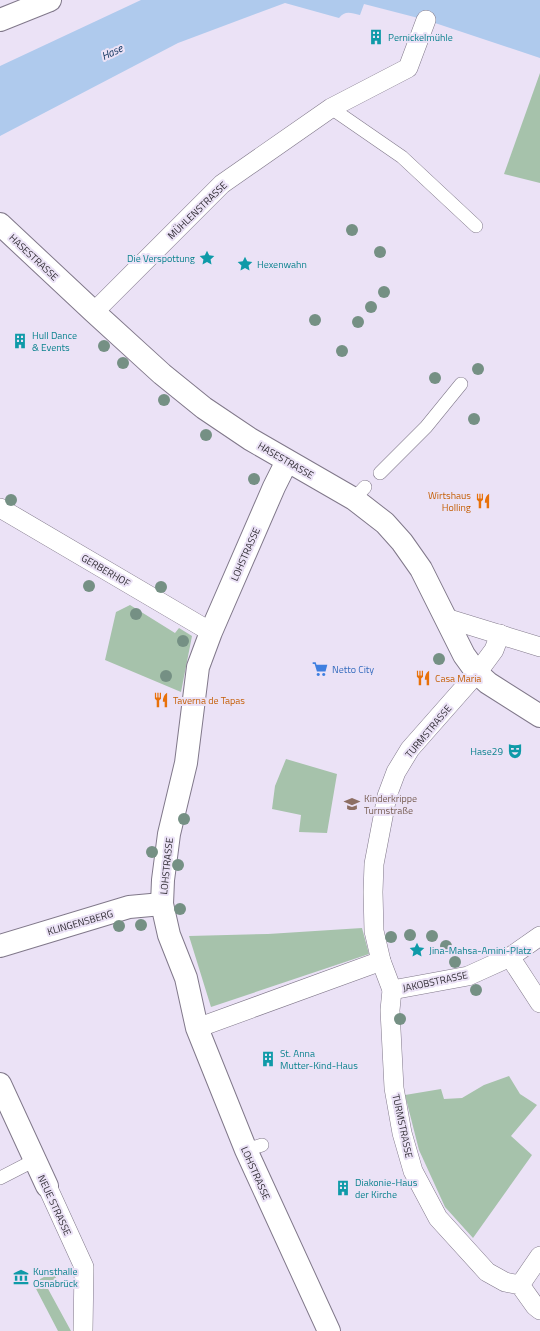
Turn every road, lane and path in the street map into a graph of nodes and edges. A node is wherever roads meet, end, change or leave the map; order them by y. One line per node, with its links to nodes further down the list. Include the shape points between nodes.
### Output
1 (50, 0): 2 (street)
2 (0, 20)
3 (426, 20): 4 (street, MÜHLENSTRASSE, via 408,68)
4 (331, 108): 6 (lane, via 402,157); 7 (street, MÜHLENSTRASSE, via 222,184)
5 (0, 224): 7 (street, HASESTRASSE)
6 (476, 226)
7 (94, 312): 9 (street, HASESTRASSE, via 204,408)
8 (461, 384): 10 (lane, via 426,428)
9 (288, 461): 12 (street, HASESTRASSE, via 360,493 402,542 421,569); 13 (street, LOHSTRASSE)
10 (380, 473)
11 (0, 508): 13 (street, GERBERHOF)
12 (446, 618): 14 (street); 16 (street, HASESTRASSE, via 464,655)
13 (211, 632): 18 (street, LOHSTRASSE, via 198,666 186,763 169,834)
14 (500, 634): 15 (street); 16 (street, TURMSTRASSE, via 494,650)
15 (540, 647)
16 (477, 672): 17 (street, HASESTRASSE, via 488,683); 22 (street, TURMSTRASSE, via 410,749 396,772 388,796 374,864 374,930)
17 (540, 716)
18 (162, 904): 20 (street, KLINGENSBERG, via 129,907); 25 (street, LOHSTRASSE, via 169,935 186,978)
19 (540, 936): 21 (street, JAKOBSTRASSE)
20 (0, 946)
21 (510, 957): 23 (street, JAKOBSTRASSE, via 468,976); 24 (street)
22 (381, 961): 23 (street, TURMSTRASSE); 25 (street)
23 (392, 990): 31 (street, TURMSTRASSE, via 390,1010 394,1088 402,1133 413,1171 438,1218 488,1272 505,1282)
24 (540, 1003)
25 (197, 1028): 34 (street, LOHSTRASSE, via 254,1148)
26 (0, 1084): 27 (street, NEUE STRASSE)
27 (35, 1160): 28 (lane); 29 (street, NEUE STRASSE)
28 (0, 1178)
29 (47, 1186): 33 (street, NEUE STRASSE, via 84,1267)
30 (540, 1256): 31 (street)
31 (520, 1285): 32 (street)
32 (540, 1310)
33 (83, 1331)
34 (329, 1331)

